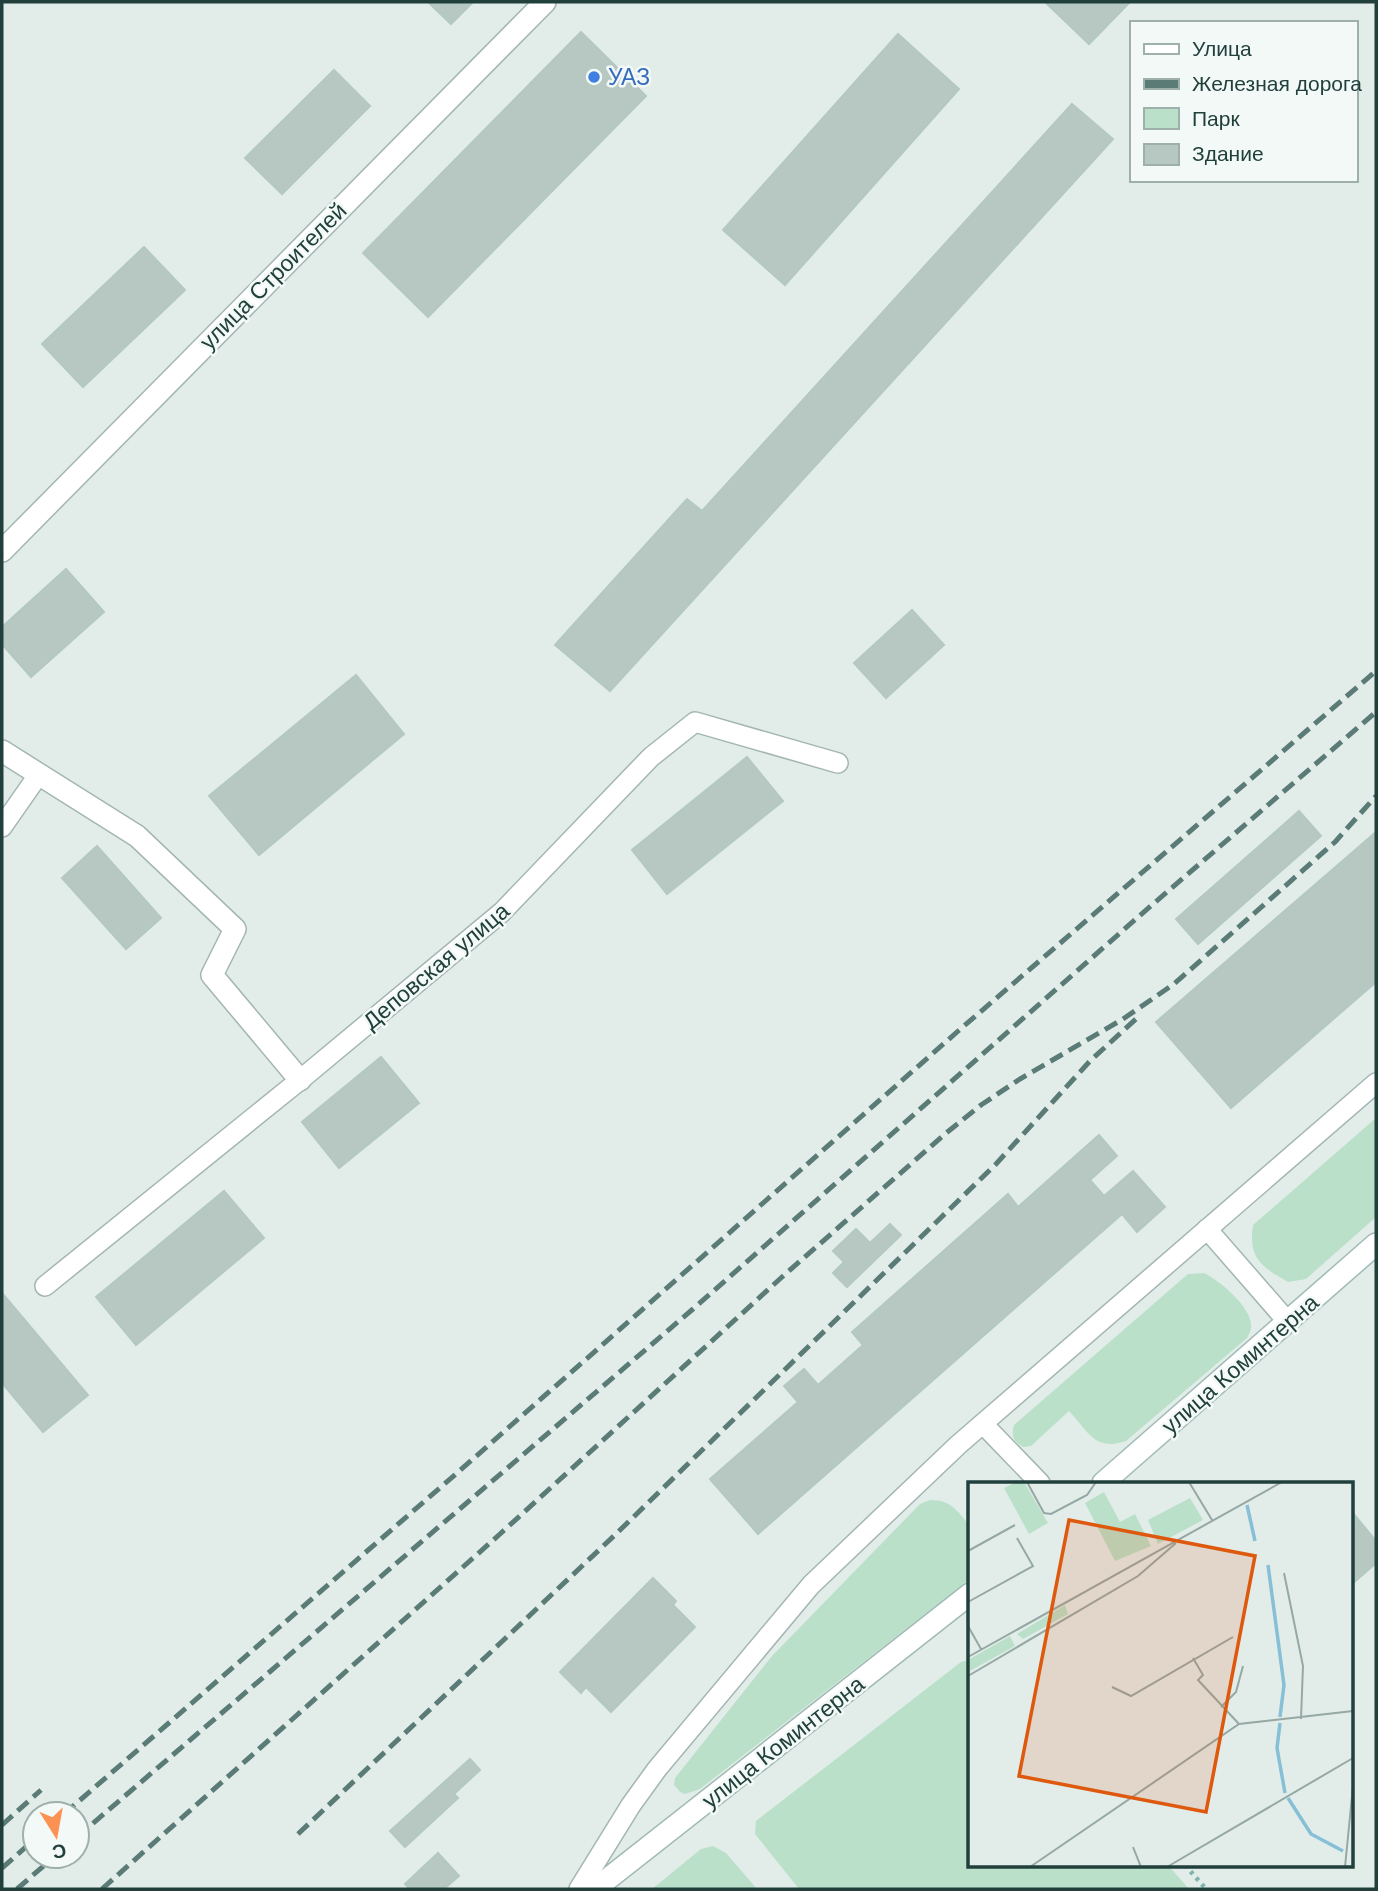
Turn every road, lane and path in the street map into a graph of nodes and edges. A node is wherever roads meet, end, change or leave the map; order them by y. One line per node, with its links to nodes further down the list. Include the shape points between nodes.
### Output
1 (545, 2): 2 (street, улица Строителей)
2 (2, 551)
3 (2, 751): 5 (street)
4 (838, 763): 7 (lane, Деповская улица, via 695,722 651,757 502,912)
5 (39, 774): 6 (lane); 7 (street, via 137,836 235,929 212,975)
6 (2, 827)
7 (300, 1080): 11 (lane, Деповская улица)
8 (1376, 1083): 9 (lane)
9 (1207, 1229): 12 (lane); 13 (lane)
10 (1376, 1244): 12 (street, улица Коминтерна)
11 (45, 1286)
12 (1288, 1322): 15 (street, улица Коминтерна)
13 (983, 1424): 14 (lane); 18 (lane, via 811,1585 657,1769)
14 (1039, 1482)
15 (1104, 1482)
16 (968, 1596): 19 (street, улица Коминтерна)
17 (1187, 1867): 20 (path)
18 (579, 1889)
19 (596, 1889)
20 (1206, 1889)

